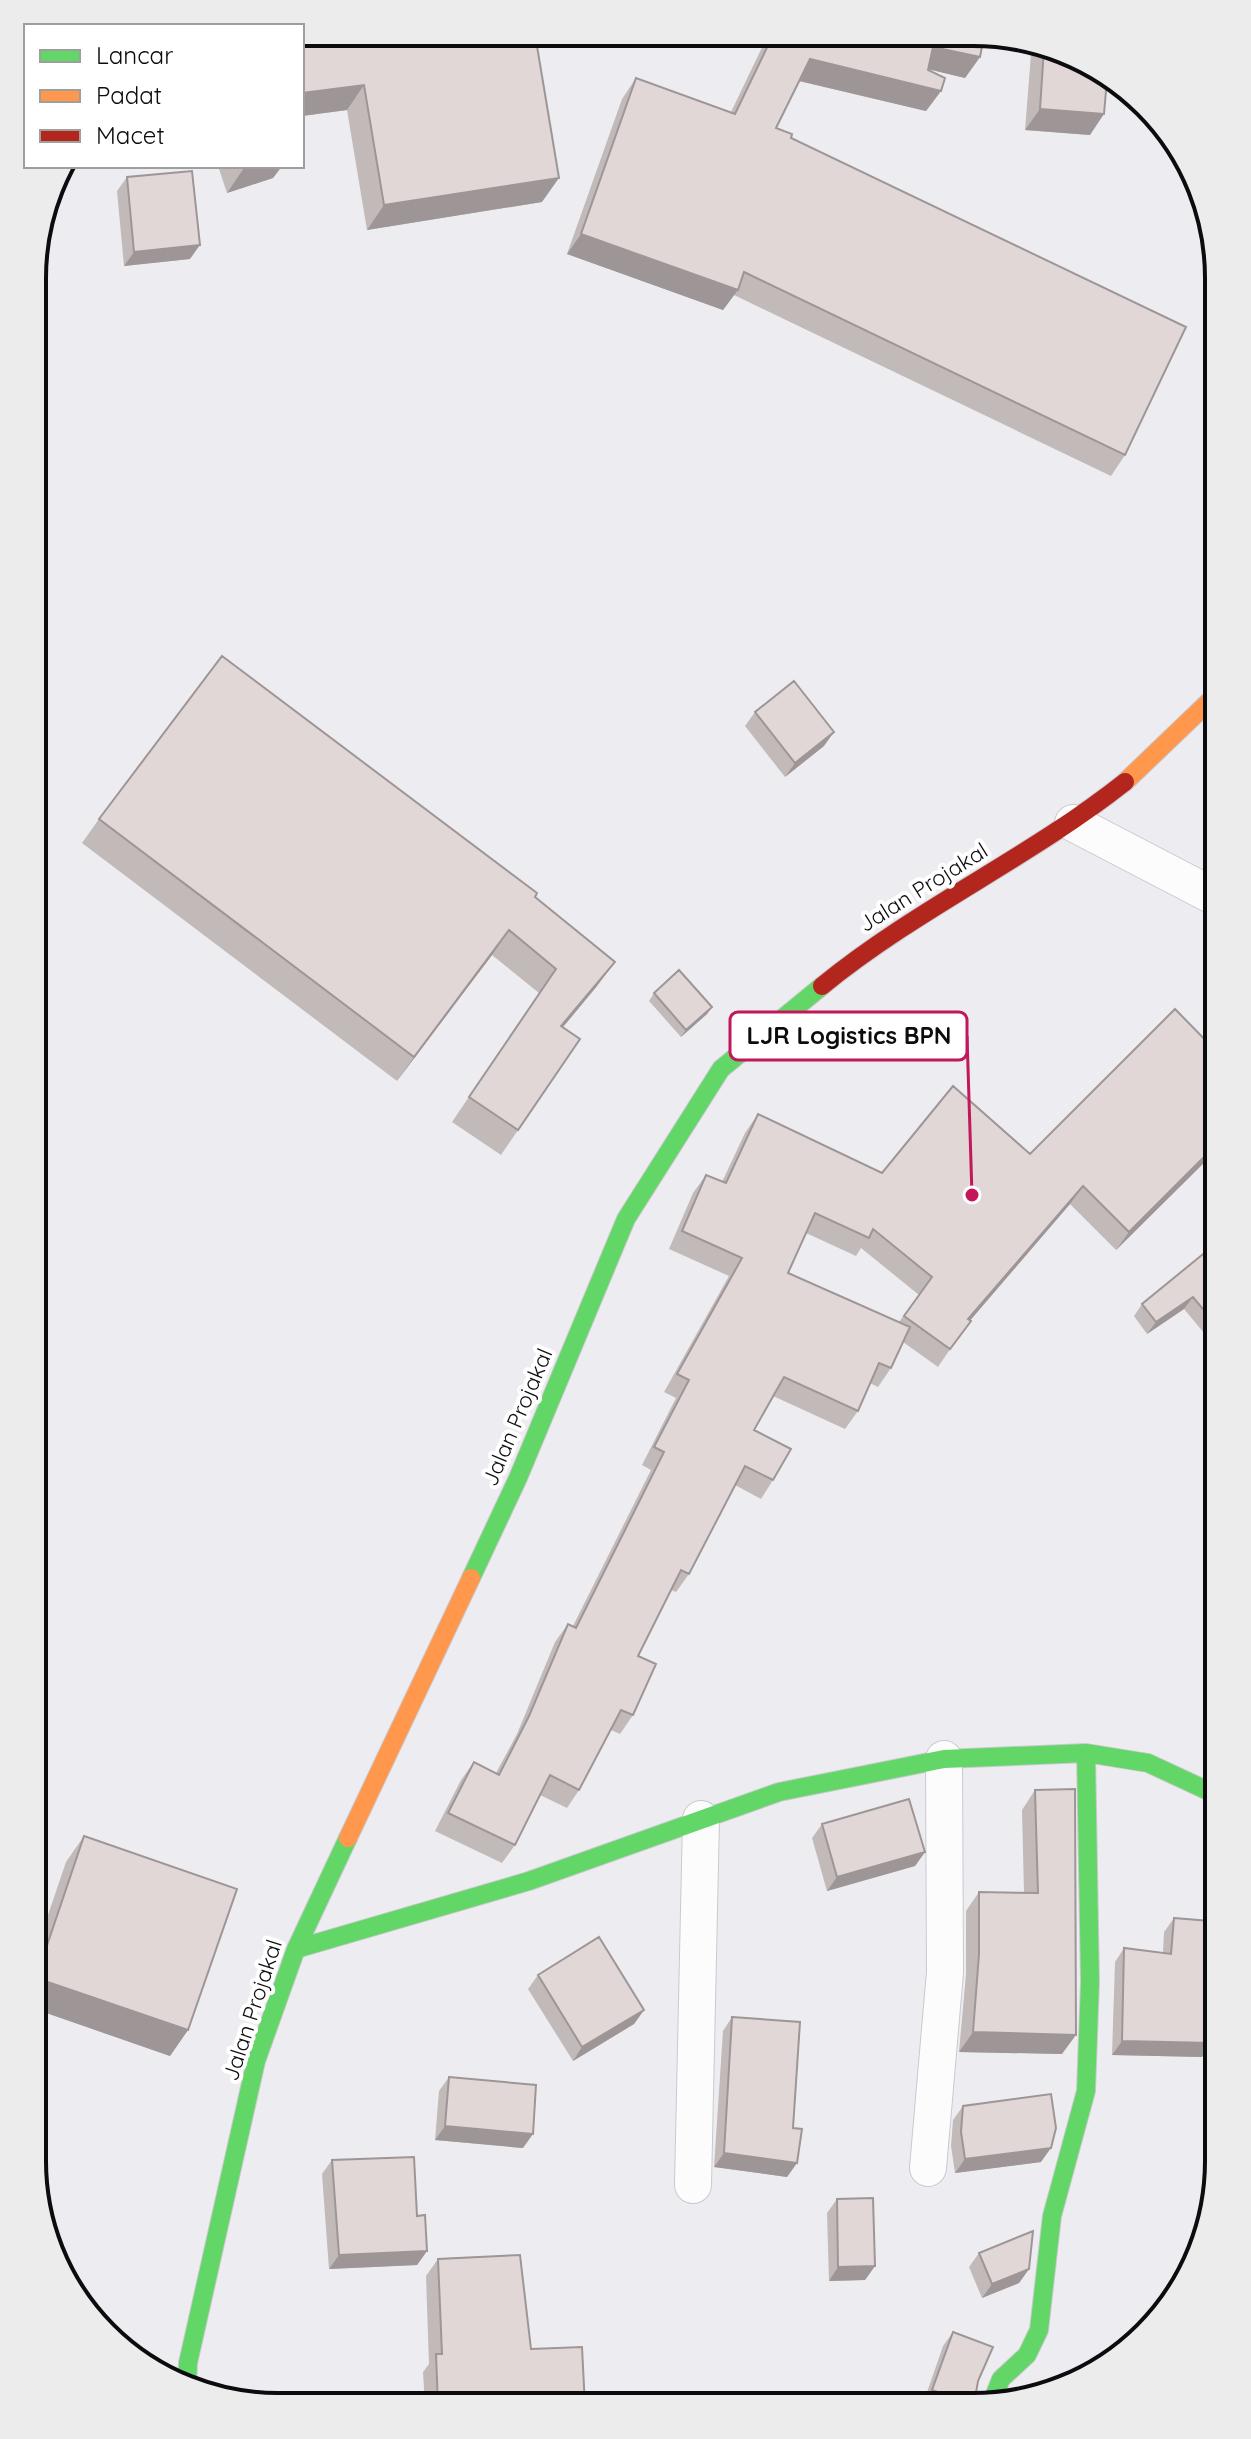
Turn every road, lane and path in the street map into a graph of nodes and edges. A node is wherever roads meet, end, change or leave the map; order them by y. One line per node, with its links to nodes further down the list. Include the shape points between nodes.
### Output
1 (1205, 706): 2 (main road, Jalan Projakal, via 1130,778)
2 (1073, 823): 3 (street); 8 (main road, Jalan Projakal, via 857,957 721,1069 626,1219 518,1478)
3 (1205, 892)
4 (1086, 1753): 5 (main road); 6 (main road, via 1148,1763); 12 (main road, via 1086,2091 1052,2216 1039,2330 1027,2355 1001,2379)
5 (944, 1759): 7 (main road, via 779,1792); 9 (street, via 945,1972)
6 (1205, 1789)
7 (701, 1819): 8 (main road, via 529,1881); 10 (street)
8 (296, 1949): 11 (main road, Jalan Projakal, via 256,2061)
9 (928, 2168)
10 (693, 2185)
11 (188, 2374)
12 (996, 2392)

